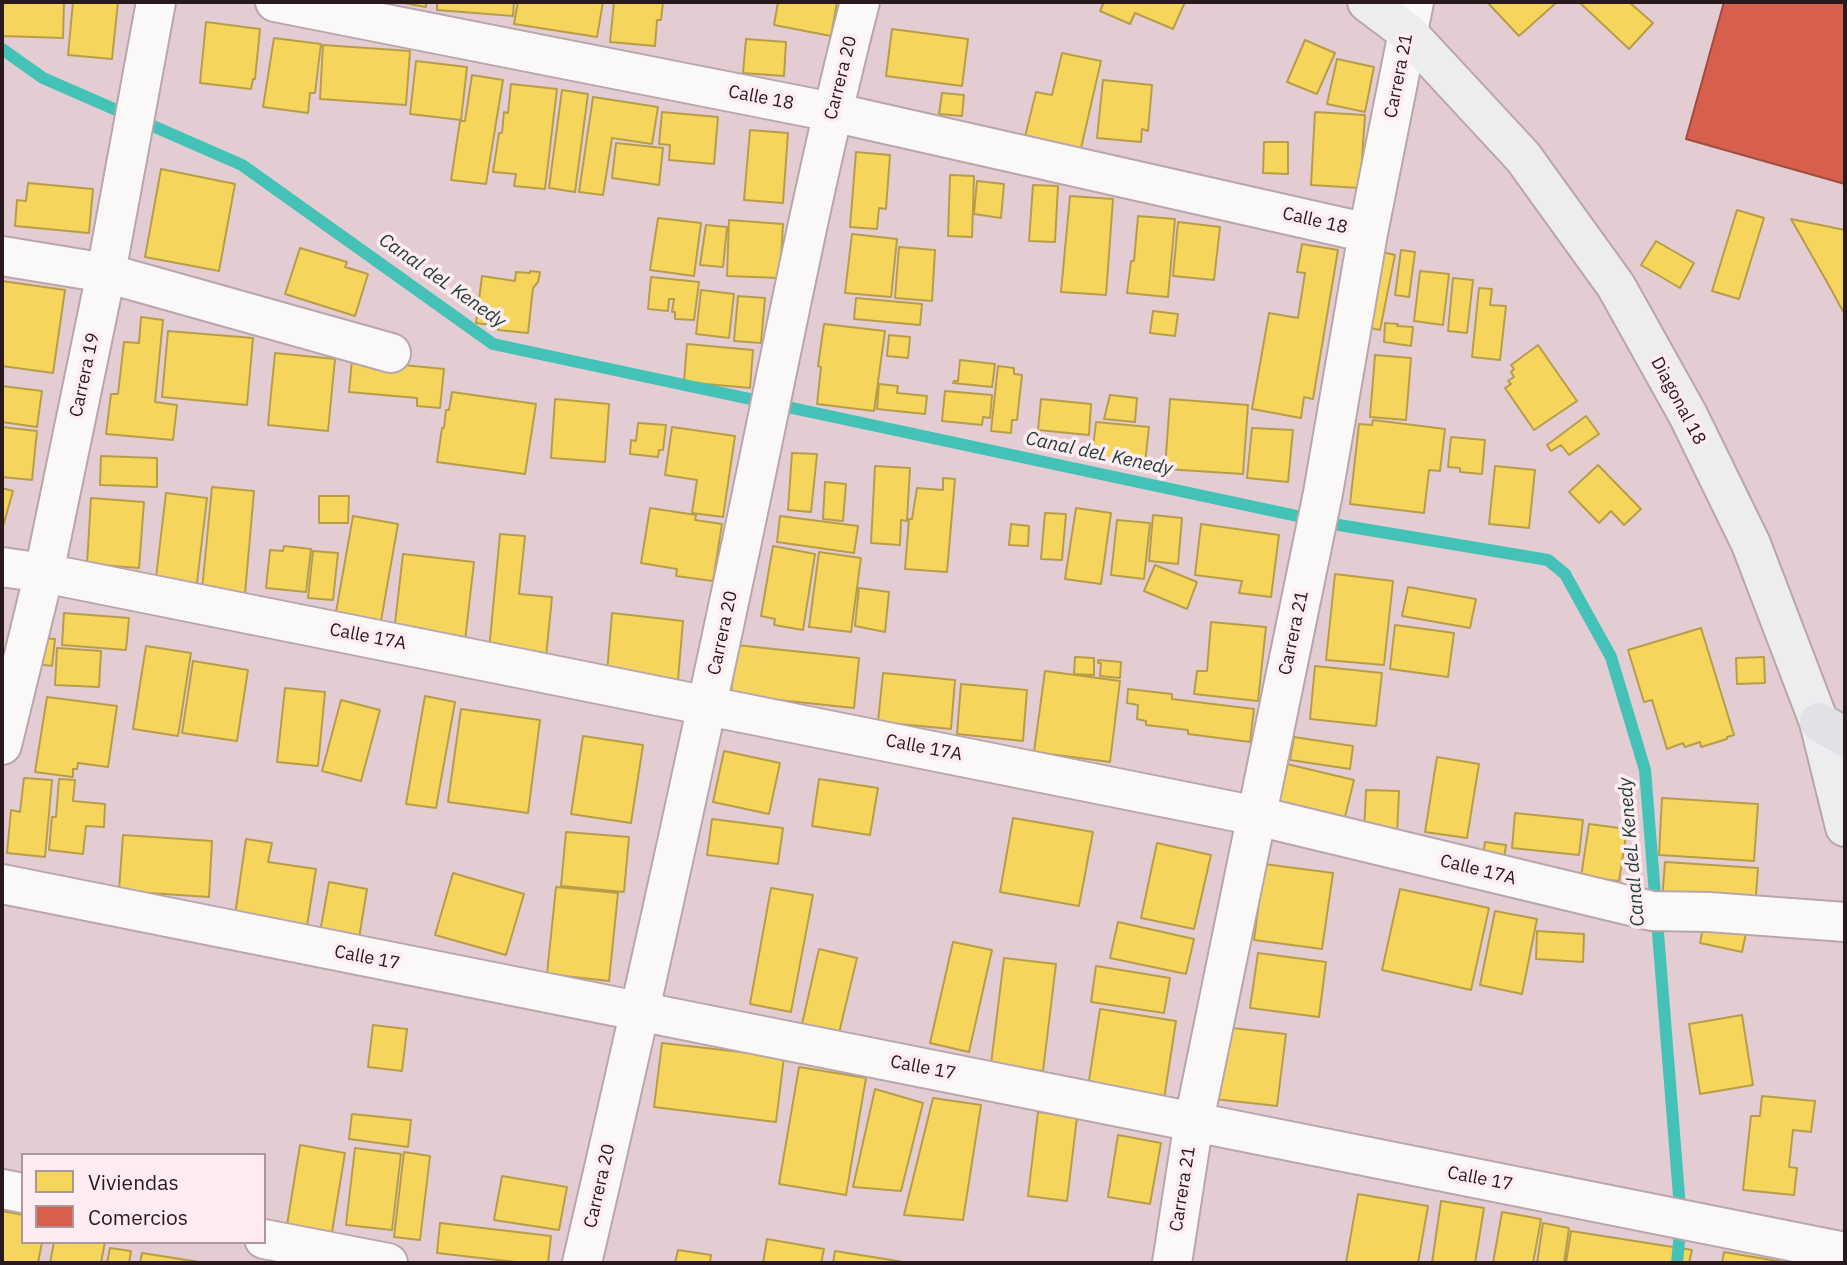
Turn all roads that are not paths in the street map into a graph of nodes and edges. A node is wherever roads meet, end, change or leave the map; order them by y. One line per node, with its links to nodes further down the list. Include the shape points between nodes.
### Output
1 (156, 2): 9 (street, Carrera 19)
2 (275, 2): 6 (street, Calle 18)
3 (860, 2): 6 (street, Carrera 20)
4 (1367, 2): 5 (main road, Diagonal 18)
5 (1411, 17): 7 (street, Carrera 21); 14 (main road, Diagonal 18, via 1523,158 1616,286 1688,415 1751,544)
6 (832, 112): 7 (street, Calle 18); 13 (street, Carrera 20)
7 (1368, 233): 16 (street, Carrera 21, via 1323,492)
8 (2, 256): 9 (street)
9 (106, 274): 10 (street); 12 (street, Carrera 19)
10 (391, 353)
11 (2, 567): 12 (street, Calle 17A)
12 (44, 573): 13 (street, Calle 17A); 15 (street, Carrera 19)
13 (708, 705): 16 (street, Calle 17A); 20 (street, Carrera 20)
14 (1832, 729): 17 (main road, Diagonal 18)
15 (2, 745)
16 (1257, 816): 19 (street, Calle 17A, via 1652,911); 21 (street, Carrera 21)
17 (1845, 827)
18 (2, 884): 20 (street, Calle 17)
19 (1845, 922)
20 (640, 1013): 21 (street, Calle 17); 27 (street, Carrera 20)
21 (1194, 1121): 25 (street, Calle 17); 28 (street, Carrera 21)
22 (2, 1189): 23 (street)
23 (21, 1193)
24 (266, 1239): 26 (street)
25 (1845, 1252)
26 (388, 1263)
27 (582, 1263)
28 (1172, 1263)

